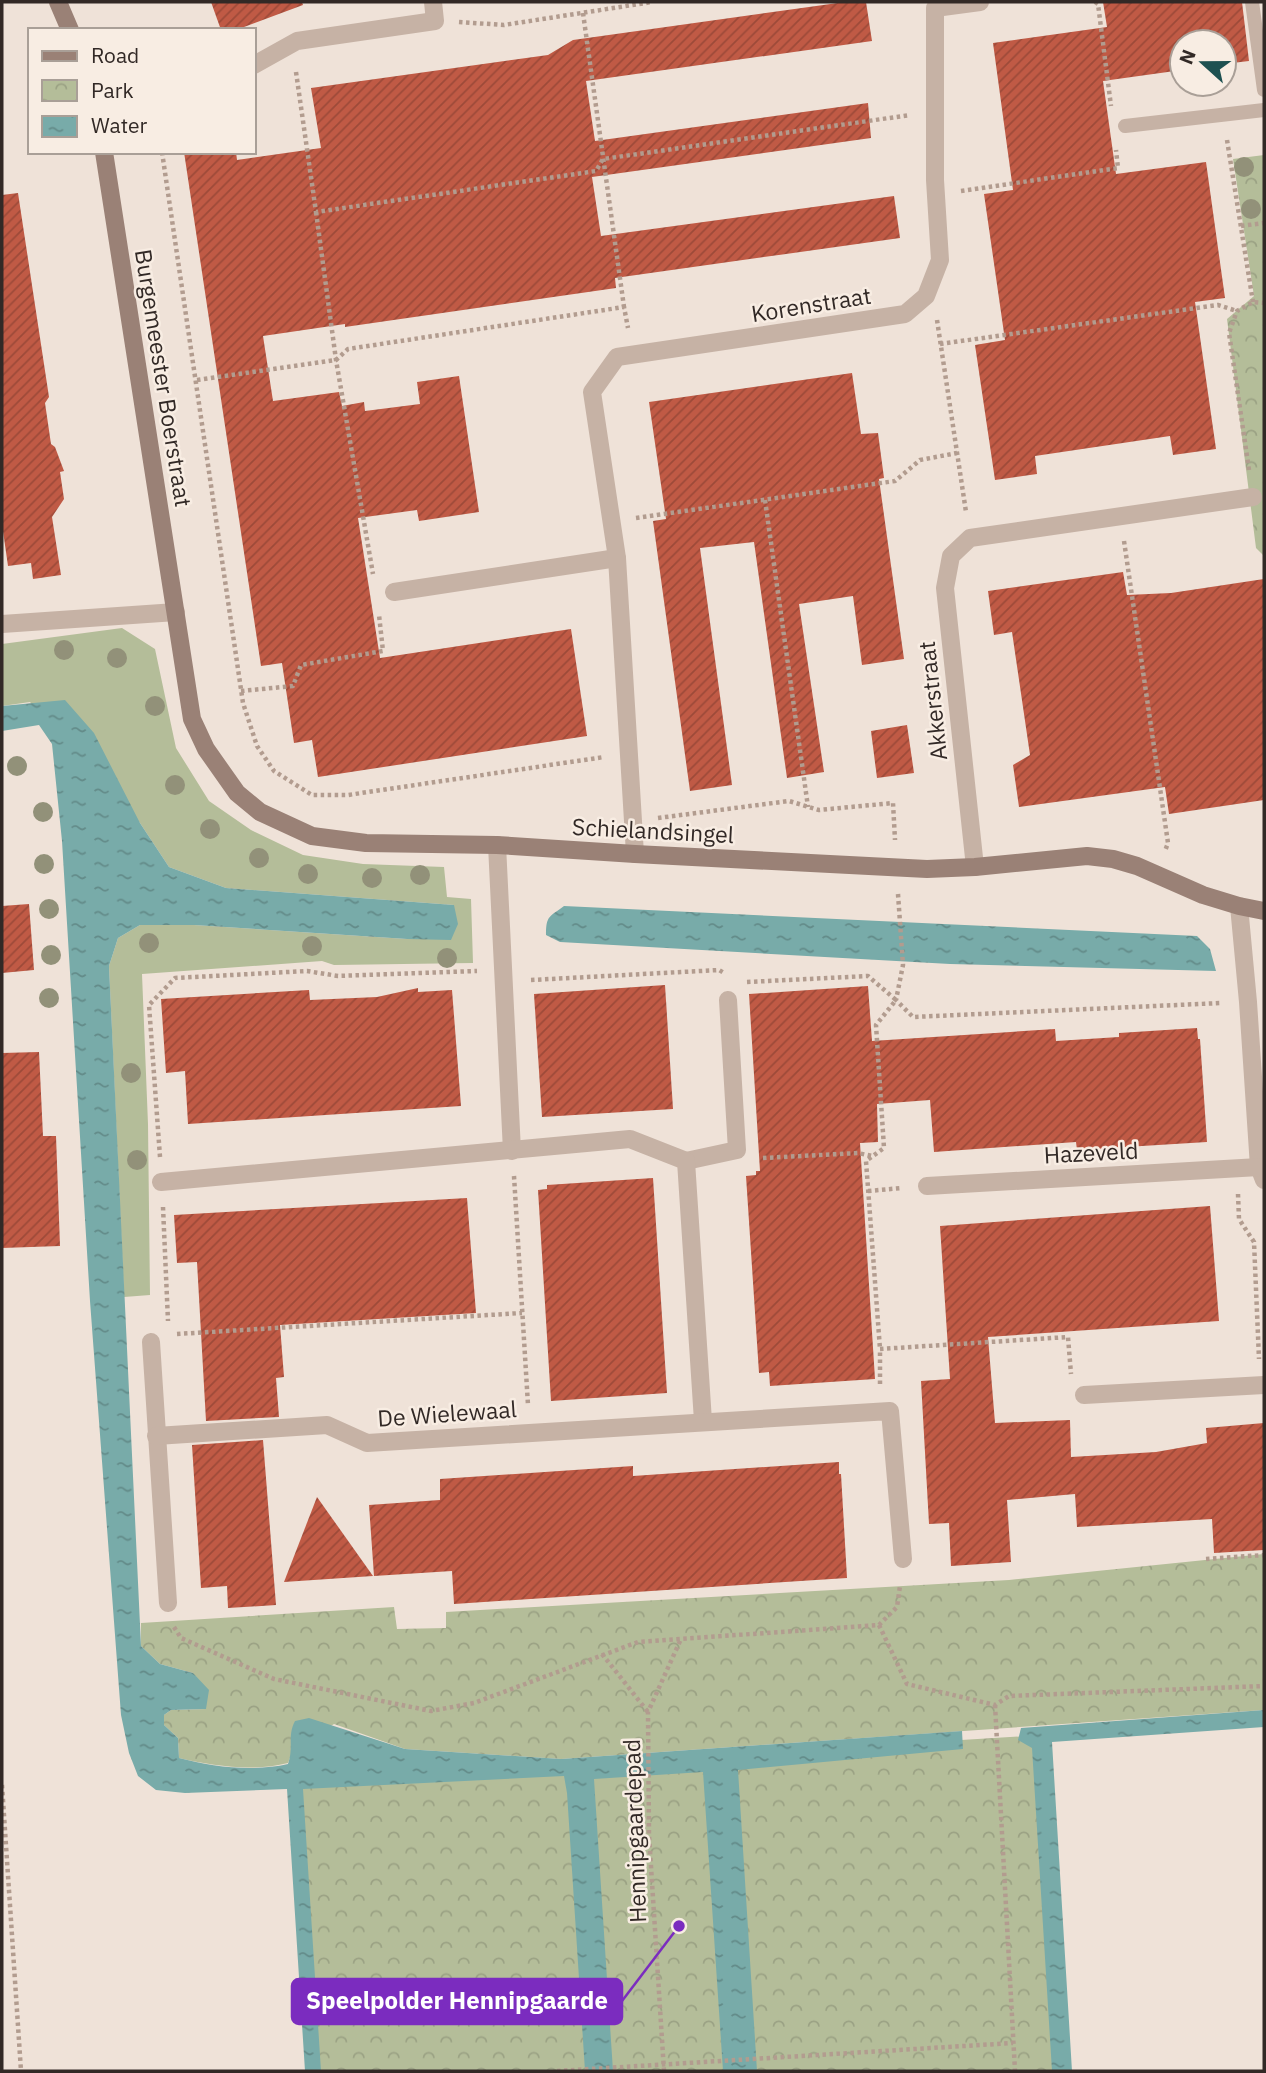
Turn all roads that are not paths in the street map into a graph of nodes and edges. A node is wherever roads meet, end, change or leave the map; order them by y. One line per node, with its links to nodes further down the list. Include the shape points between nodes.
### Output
1 (58, 2): 5 (street)
2 (433, 2): 6 (street, via 435,21 294,42)
3 (980, 2): 12 (street, Korenstraat, via 935,8 940,260 926,296 905,314 617,357 592,392)
4 (1252, 2): 7 (lane)
5 (69, 28)
6 (256, 64)
7 (1264, 90)
8 (1264, 110): 9 (lane)
9 (1119, 127)
10 (104, 154): 14 (street, Burgemeester Boerstraat)
11 (1253, 497): 18 (street, Akkerstraat, via 970,538 951,556 945,588)
12 (617, 558): 13 (street); 17 (street, Korenstraat)
13 (385, 593)
14 (176, 612): 15 (street); 16 (street, Schielandsingel, via 192,719 222,774 260,812 312,836 366,843)
15 (2, 624)
16 (497, 845): 17 (street, Schielandsingel); 22 (street)
17 (635, 855): 18 (street, Schielandsingel, via 928,869)
18 (975, 867): 19 (street, Schielandsingel, via 1087,856 1113,859)
19 (1239, 906): 20 (street, Schielandsingel); 24 (street, Hazeveld)
20 (1264, 911)
21 (728, 1000): 23 (street, via 737,1150)
22 (512, 1151): 23 (street, via 630,1139); 25 (street)
23 (687, 1161): 30 (street)
24 (1261, 1174): 26 (street, Hazeveld, via 1237,1168)
25 (162, 1182)
26 (927, 1186)
27 (156, 1337): 31 (street)
28 (1262, 1385): 29 (street)
29 (1084, 1395)
30 (703, 1422): 31 (street, De Wielewaal, via 368,1443 327,1425); 32 (street, De Wielewaal, via 890,1411)
31 (156, 1436): 33 (street)
32 (903, 1559)
33 (168, 1603)

